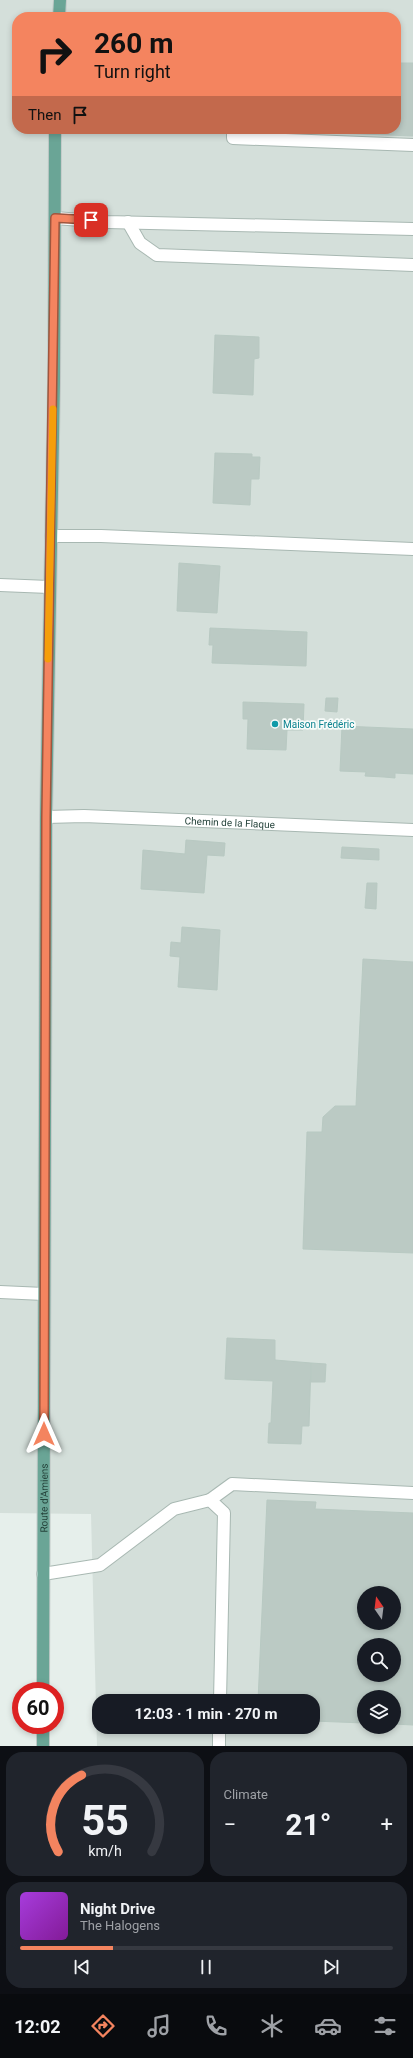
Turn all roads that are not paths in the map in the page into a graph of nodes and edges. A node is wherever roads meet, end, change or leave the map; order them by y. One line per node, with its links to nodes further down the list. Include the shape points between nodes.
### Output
1 (60, 0): 2 (main road)
2 (59, 12)
3 (55, 134): 6 (main road, Route d'Amiens)
4 (233, 134): 5 (lane, via 233,138)
5 (413, 145)
6 (55, 218): 7 (lane); 10 (main road, Route d'Amiens)
7 (128, 222): 8 (lane); 9 (lane, via 140,243 157,255)
8 (413, 229)
9 (413, 265)
10 (51, 536): 11 (lane); 13 (main road, Route d'Amiens)
11 (413, 549)
12 (0, 584): 13 (lane)
13 (50, 587): 14 (main road, Route d'Amiens)
14 (46, 817): 15 (lane, Chemin de la Flaque, via 84,816); 17 (main road, Route d'Amiens)
15 (413, 830)
16 (0, 1292): 17 (lane)
17 (44, 1294): 20 (main road, Route d'Amiens)
18 (413, 1493): 19 (lane, via 232,1484)
19 (210, 1500): 20 (lane, via 174,1508 100,1565); 22 (lane, via 224,1513)
20 (43, 1574): 21 (main road, Route d'Amiens)
21 (43, 1682)
22 (220, 1694)
23 (43, 1734): 25 (main road)
24 (219, 1734): 26 (lane)
25 (43, 1746)
26 (219, 1746)

